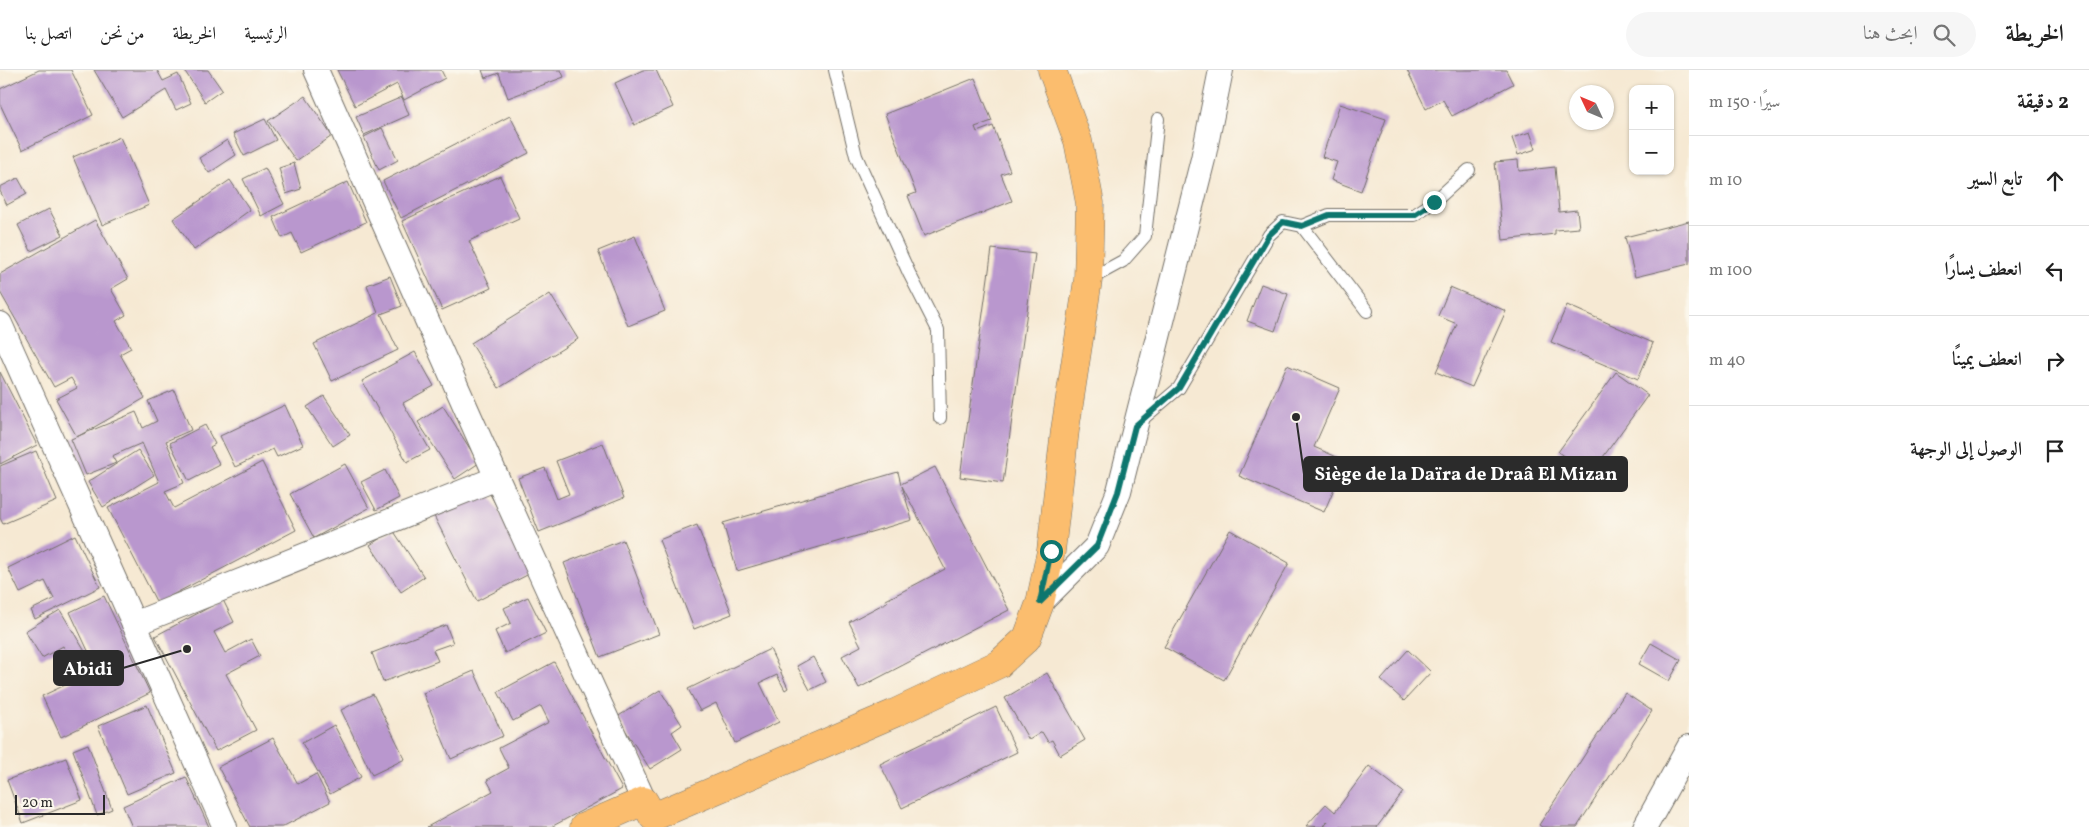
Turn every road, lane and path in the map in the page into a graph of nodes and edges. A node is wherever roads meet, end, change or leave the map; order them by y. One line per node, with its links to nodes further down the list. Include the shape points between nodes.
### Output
1 (316, 70): 13 (street)
2 (836, 70): 11 (lane, via 856,156 938,330)
3 (1052, 70): 8 (main road, via 1078,140 1090,203)
4 (1221, 70): 12 (street, via 1203,159)
5 (1158, 119): 8 (lane, via 1145,236 1123,261)
6 (1469, 170): 7 (lane, via 1434,202 1414,215 1329,215)
7 (1302, 226): 9 (lane); 12 (lane, via 1283,222 1269,235 1179,388)
8 (1088, 280): 14 (main road, via 1051,551)
9 (1367, 311)
10 (0, 324): 15 (street)
11 (940, 418)
12 (1135, 426): 14 (street, via 1118,492 1097,546)
13 (497, 478): 15 (street); 17 (street)
14 (1040, 602): 17 (main road, via 1026,638 999,664 895,713)
15 (134, 624): 18 (street)
16 (1689, 747): 20 (street)
17 (651, 815): 19 (main road)
18 (225, 827)
19 (584, 827)
20 (1645, 827)

